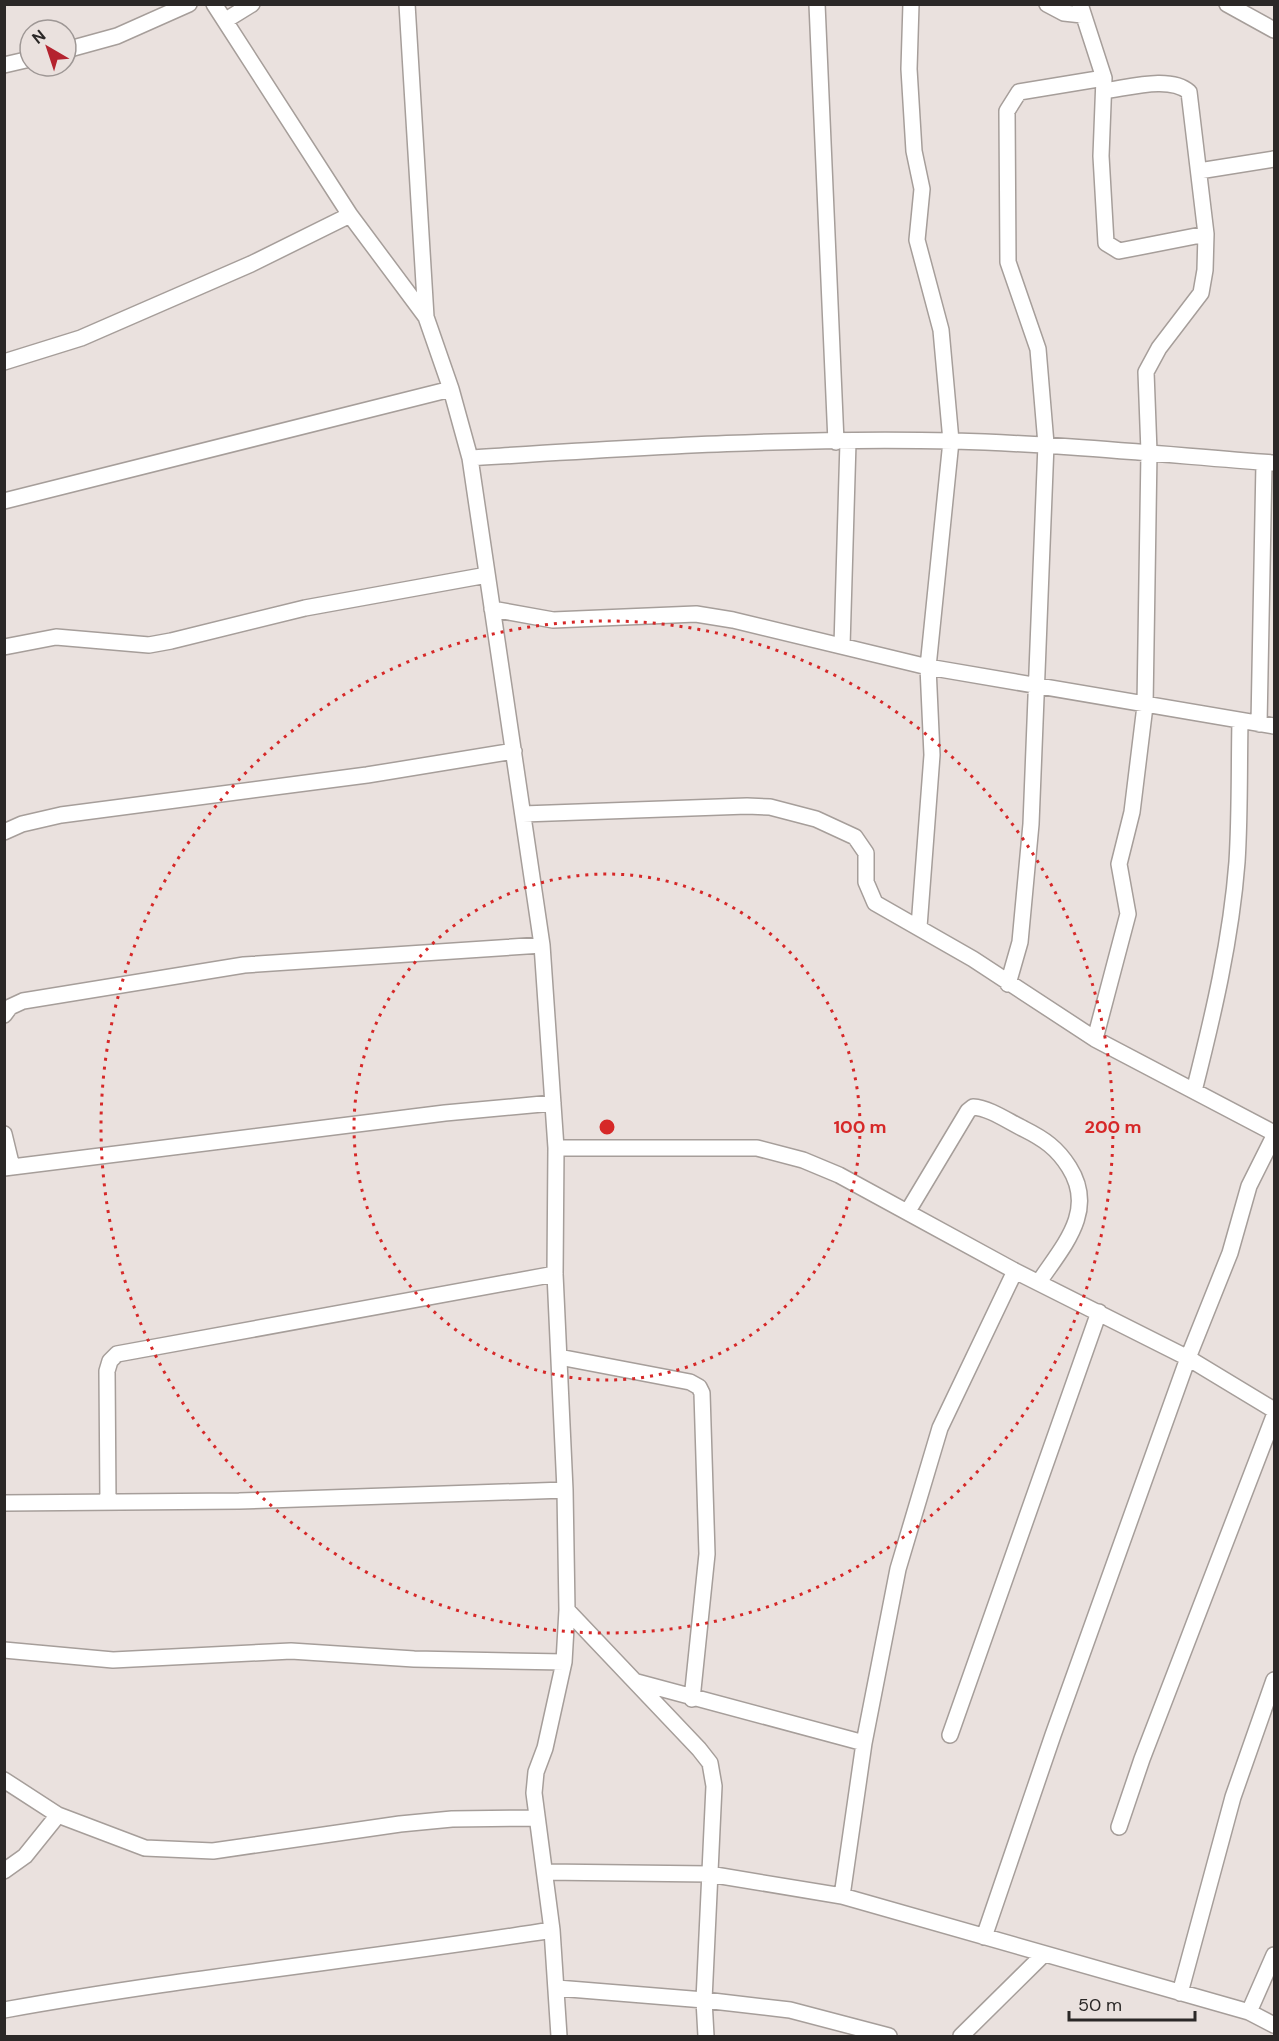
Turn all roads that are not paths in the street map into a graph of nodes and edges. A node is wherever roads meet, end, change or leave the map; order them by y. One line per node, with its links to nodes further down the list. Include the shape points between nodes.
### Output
1 (189, 4): 12 (street, via 117,36)
2 (214, 4): 10 (street)
3 (252, 4): 10 (street)
4 (407, 4): 18 (street)
5 (817, 4): 22 (street)
6 (911, 4): 21 (street, via 909,69 914,152 922,189 917,240 941,330)
7 (1047, 4): 9 (street, via 1064,13)
8 (1227, 4): 11 (street)
9 (1081, 10): 13 (street, via 1098,54)
10 (226, 20): 16 (street)
11 (1275, 30)
12 (78, 47)
13 (1104, 84): 15 (street, via 1181,85 1189,92); 17 (street, via 1101,156 1106,243 1119,251); 23 (street, via 1019,92 1007,111 1008,262 1038,349)
14 (1275, 159): 15 (street)
15 (1199, 171): 17 (street)
16 (350, 215): 18 (street); 19 (street, via 251,264 81,338)
17 (1206, 234): 24 (street, via 1201,292 1146,372)
18 (426, 317): 20 (street)
19 (4, 362)
20 (451, 389): 25 (street); 27 (street)
21 (951, 441): 22 (street); 23 (street); 32 (street)
22 (842, 442): 25 (street, via 740,442); 30 (street)
23 (1046, 444): 24 (street); 33 (street)
24 (1149, 452): 26 (street); 34 (street)
25 (470, 458): 28 (street)
26 (1269, 463): 36 (street)
27 (4, 501)
28 (487, 575): 29 (street); 31 (street, via 305,608 148,645 56,638)
29 (492, 609): 30 (street, via 553,620 696,614); 38 (street)
30 (842, 646): 32 (street)
31 (4, 647)
32 (928, 668): 33 (street); 41 (street, via 932,755)
33 (1035, 686): 34 (street); 43 (street, via 1025,897 1020,942)
34 (1145, 706): 35 (street); 45 (street, via 1132,812 1119,864 1128,915)
35 (1240, 721): 36 (street); 46 (street, via 1232,902 1216,1001)
36 (1258, 724): 37 (street)
37 (1275, 726)
38 (514, 751): 39 (street); 40 (street, via 344,778 61,814)
39 (523, 814): 41 (street, via 747,806 770,807 816,819 855,837 866,853 867,882 875,903); 42 (street)
40 (4, 832)
41 (919, 927): 43 (street)
42 (542, 945): 44 (street, via 244,965 23,1001); 47 (street)
43 (1008, 984): 45 (street)
44 (4, 1015)
45 (1095, 1039): 46 (street)
46 (1194, 1091): 49 (street)
47 (553, 1103): 50 (street); 51 (street)
48 (4, 1134): 51 (street)
49 (1275, 1134): 58 (street, via 1249,1186 1230,1253)
50 (556, 1148): 52 (street, via 757,1148 779,1152 839,1175); 54 (street)
51 (8, 1168)
52 (908, 1211): 53 (street); 55 (street, via 974,1107 1046,1140 1060,1152 1074,1174 1082,1204 1066,1241)
53 (1015, 1271): 55 (street); 71 (street, via 940,1428 925,1474 898,1569)
54 (555, 1274): 57 (street); 62 (street, via 117,1354 107,1371)
55 (1039, 1282): 56 (street)
56 (1099, 1312): 58 (street); 70 (street)
57 (559, 1357): 61 (street); 69 (street, via 690,1382 702,1393 706,1554)
58 (1188, 1358): 59 (street); 81 (street)
59 (1275, 1410)
60 (1275, 1416): 75 (street)
61 (565, 1490): 62 (street, via 239,1502); 64 (street)
62 (108, 1502): 63 (street)
63 (4, 1503)
64 (567, 1610): 66 (street); 68 (street)
65 (4, 1650): 66 (street, via 112,1660 291,1651 414,1659)
66 (564, 1662): 74 (street, via 536,1772)
67 (1275, 1680): 85 (street, via 1233,1797)
68 (637, 1682): 69 (street); 78 (street, via 710,1763 714,1786)
69 (692, 1699): 71 (street)
70 (950, 1735)
71 (864, 1743): 79 (street)
72 (4, 1780): 73 (street)
73 (58, 1815): 74 (street, via 145,1848 213,1851 400,1824); 76 (street, via 25,1856)
74 (535, 1818): 77 (street)
75 (1119, 1827)
76 (4, 1871)
77 (545, 1872): 78 (street); 80 (street)
78 (709, 1874): 79 (street); 86 (street)
79 (842, 1896): 81 (street)
80 (552, 1930): 84 (street); 87 (street)
81 (984, 1937): 82 (street)
82 (1043, 1955): 85 (street); 93 (street)
83 (1275, 1955): 88 (street)
84 (557, 1988): 86 (street); 90 (street)
85 (1180, 1993): 88 (street)
86 (704, 2000): 91 (street); 92 (street, via 790,2010)
87 (4, 2010)
88 (1249, 2012): 89 (street)
89 (1275, 2025)
90 (559, 2037)
91 (706, 2037)
92 (890, 2037)
93 (961, 2037)

